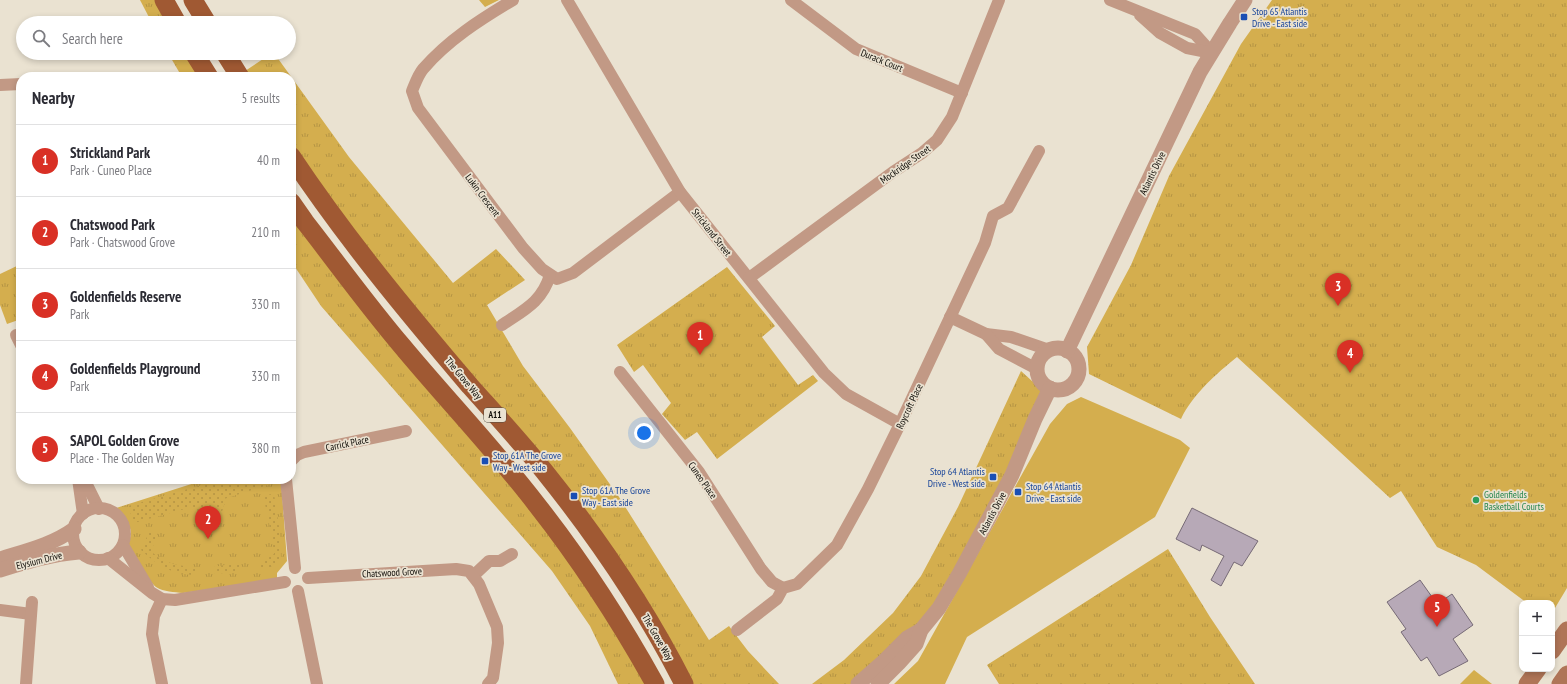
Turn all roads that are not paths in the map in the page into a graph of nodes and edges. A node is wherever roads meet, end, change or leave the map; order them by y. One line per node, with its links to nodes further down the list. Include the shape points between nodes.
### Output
1 (164, 0): 9 (main road)
2 (193, 0): 10 (main road)
3 (513, 0): 23 (street, Lukin Crescent, via 486,16 452,42 422,70 412,91 418,108 523,248)
4 (568, 0): 21 (street, Strickland Street)
5 (791, 0): 18 (street, Durack Court, via 856,49)
6 (999, 0): 18 (street, Mockridge Street)
7 (1245, 0): 11 (street, Atlantis Drive)
8 (1114, 1): 11 (street, via 1195,34)
9 (173, 16)
10 (202, 16)
11 (1212, 53): 29 (street, Atlantis Drive, via 1200,72)
12 (198, 60): 14 (main road)
13 (229, 60): 15 (main road)
14 (206, 72)
15 (237, 72)
16 (0, 84): 17 (street)
17 (16, 84)
18 (962, 93): 24 (street, Mockridge Street, via 952,117 937,140)
19 (1039, 152): 25 (street, Roycroft Place, via 1008,208 993,216 985,243)
20 (296, 163): 67 (main road, The Grove Way / A11, via 330,213 382,280 544,470 590,532 651,624)
21 (680, 192): 23 (street, via 573,273 556,279); 24 (street, Strickland Street)
22 (296, 209): 66 (main road, A11, via 401,345 537,504 594,583)
23 (550, 275): 26 (street, via 541,296)
24 (749, 278): 33 (street, Strickland Street, via 829,378 846,394)
25 (950, 317): 27 (street); 33 (street, Roycroft Place)
26 (502, 325)
27 (986, 334): 28 (street, via 1010,337); 30 (street, via 999,348)
28 (1048, 350): 29 (street, via 1058,348); 30 (street, via 1038,362)
29 (1067, 351): 32 (street, via 1073,354 1077,362 1077,378 1066,388)
30 (1037, 369): 32 (street, via 1043,384)
31 (620, 372): 52 (street, Cuneo Place, via 698,472 761,569 772,582)
32 (1050, 388): 57 (street, Atlantis Drive, via 1012,475 978,540 939,608)
33 (900, 424): 52 (street, Roycroft Place, via 837,545 798,584)
34 (406, 431): 35 (street, Carrick Place, via 304,452)
35 (296, 456)
36 (79, 484): 40 (street)
37 (87, 484): 39 (street)
38 (287, 484): 47 (street)
39 (99, 508): 40 (street); 42 (street, via 115,513 120,519 126,534)
40 (83, 514): 41 (street, via 76,521)
41 (74, 529): 43 (street, via 75,544); 46 (street, Elysium Drive, via 48,544)
42 (123, 545): 45 (street, via 118,553); 54 (street)
43 (79, 552): 45 (street, via 95,560); 48 (street, Elysium Drive, via 40,558)
44 (512, 554): 49 (street, via 500,561 489,561)
45 (108, 558): 54 (street)
46 (0, 559)
47 (295, 568): 50 (street, via 303,570); 51 (street, via 287,572)
48 (0, 570)
49 (473, 576): 50 (street, Chatswood Grove, via 469,571 456,569); 65 (street, via 479,584 497,627 498,643 493,678)
50 (308, 578): 53 (street, via 306,586)
51 (285, 582): 53 (street, via 287,587); 54 (street, via 175,600)
52 (783, 588): 56 (street, via 778,599)
53 (298, 591): 64 (street)
54 (157, 596): 63 (street, via 152,634)
55 (0, 610): 62 (street, via 32,608)
56 (737, 630)
57 (921, 630): 68 (street, Atlantis Drive, via 907,638); 69 (street, Atlantis Drive, via 916,644)
58 (1567, 630): 59 (main road)
59 (1555, 647)
60 (1536, 672): 70 (main road)
61 (1567, 674): 71 (main road)
62 (26, 684)
63 (162, 684)
64 (317, 684)
65 (488, 684)
66 (655, 684)
67 (684, 684)
68 (858, 684)
69 (878, 684)
70 (1527, 684)
71 (1560, 684)

